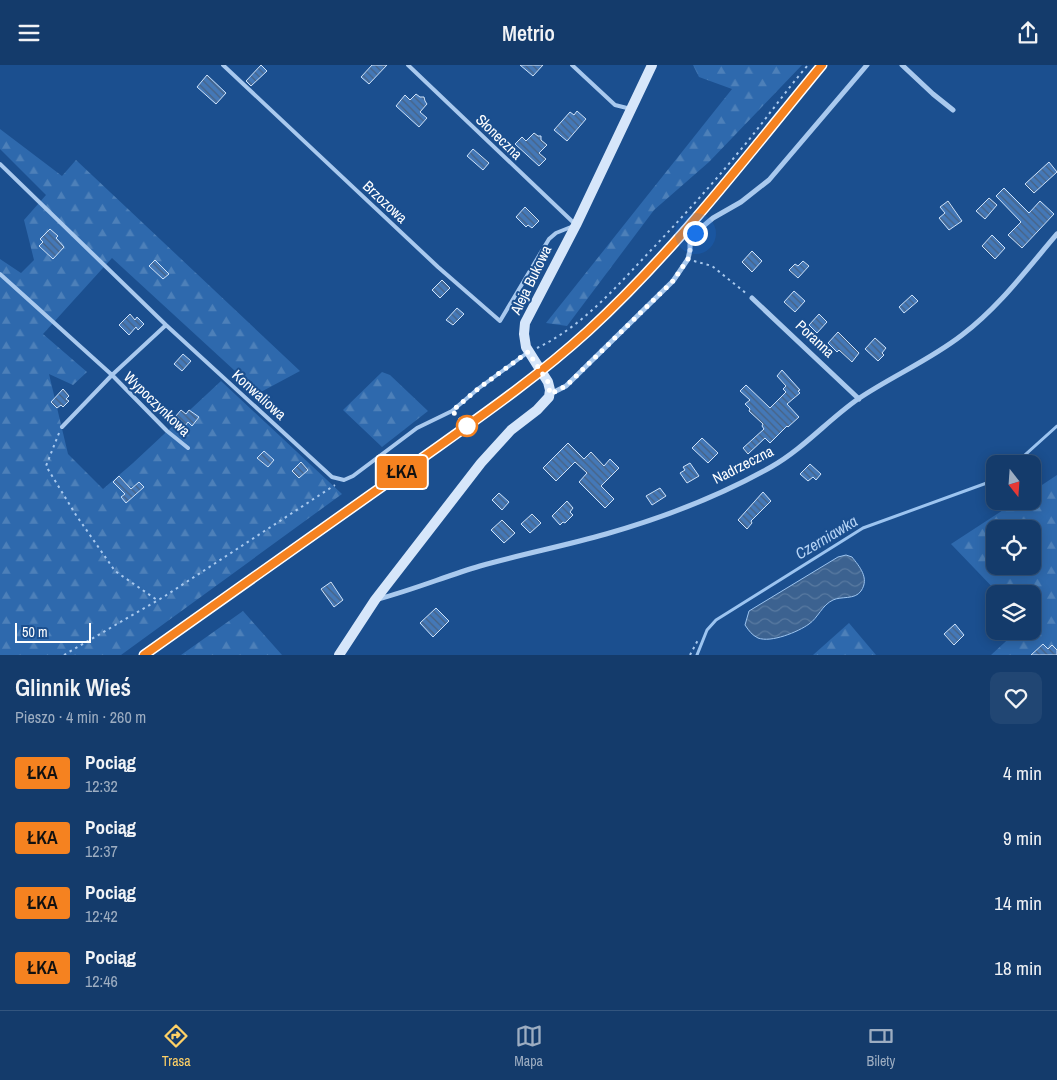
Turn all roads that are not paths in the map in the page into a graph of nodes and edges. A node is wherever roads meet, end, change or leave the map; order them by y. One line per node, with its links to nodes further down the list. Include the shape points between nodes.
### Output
1 (223, 65): 10 (lane, Brzozowa, via 500,321 549,239)
2 (408, 65): 10 (lane, Słoneczna)
3 (572, 65): 7 (lane, via 615,105)
4 (652, 65): 7 (street, Aleja Bukowa)
5 (867, 65): 17 (street, via 778,172 695,233 688,259 673,281 566,386)
6 (902, 65): 8 (street)
7 (631, 109): 10 (street, Aleja Bukowa)
8 (953, 110)
9 (0, 164): 14 (lane, Konwaliowa)
10 (576, 225): 15 (street, Aleja Bukowa, via 527,318 524,334)
11 (1057, 234): 18 (street, Nadrzeczna, via 994,307 963,334)
12 (0, 274): 16 (lane, Wypoczynkowa)
13 (752, 298): 18 (street, Poranna)
14 (166, 325): 15 (lane, Konwaliowa, via 332,477 344,480 363,470 417,428 452,411); 16 (lane)
15 (528, 352): 17 (street, Aleja Bukowa, via 548,382)
16 (112, 375): 19 (lane); 20 (lane, Wypoczynkowa)
17 (550, 394): 21 (street, via 544,404 492,450)
18 (859, 399): 21 (street, Nadrzeczna, via 781,461 681,508 607,534 478,567)
19 (62, 427)
20 (188, 448)
21 (375, 600): 22 (street)
22 (340, 655)

